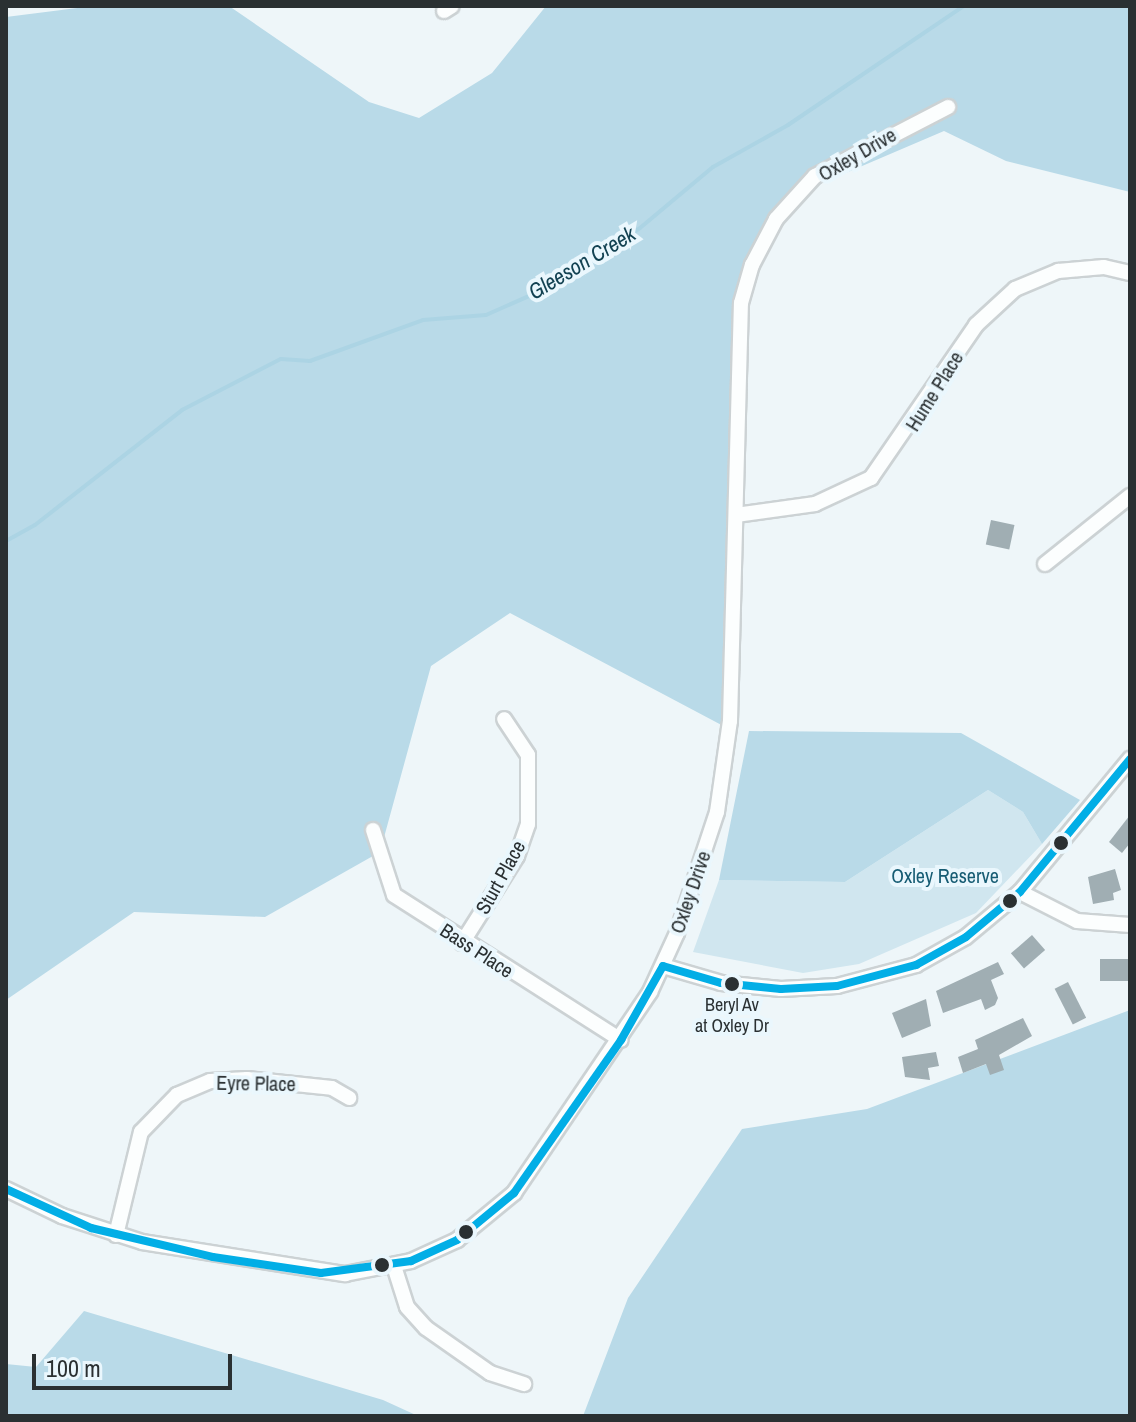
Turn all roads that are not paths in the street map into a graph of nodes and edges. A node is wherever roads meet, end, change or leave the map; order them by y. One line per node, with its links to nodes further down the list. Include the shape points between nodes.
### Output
1 (948, 107): 4 (street, Oxley Drive, via 815,176 776,219 752,265 741,303)
2 (1130, 273): 4 (street, Hume Place, via 1104,267 1058,271 1015,289 976,325 871,478 815,504)
3 (1130, 496): 5 (street)
4 (736, 515): 12 (street, Oxley Drive, via 726,767 701,868)
5 (1045, 564)
6 (504, 719): 11 (street, Sturt Place, via 528,755 528,824 517,856)
7 (1130, 759): 9 (street)
8 (373, 830): 11 (street, Bass Place, via 394,895)
9 (1020, 892): 10 (street, via 1077,921); 12 (street, via 966,937 885,977 781,989 736,986)
10 (1130, 925)
11 (462, 943): 13 (street, Bass Place)
12 (663, 966): 13 (street, Oxley Drive)
13 (621, 1040): 17 (street, Oxley Drive, via 514,1193 457,1240)
14 (349, 1098): 16 (street, Eyre Place, via 332,1088 247,1079 210,1081 177,1095 141,1132)
15 (6, 1189): 16 (street, Oxley Drive)
16 (116, 1235): 17 (street, Oxley Drive, via 321,1273)
17 (394, 1266): 18 (street, via 407,1307 426,1328 490,1373)
18 (524, 1384)

